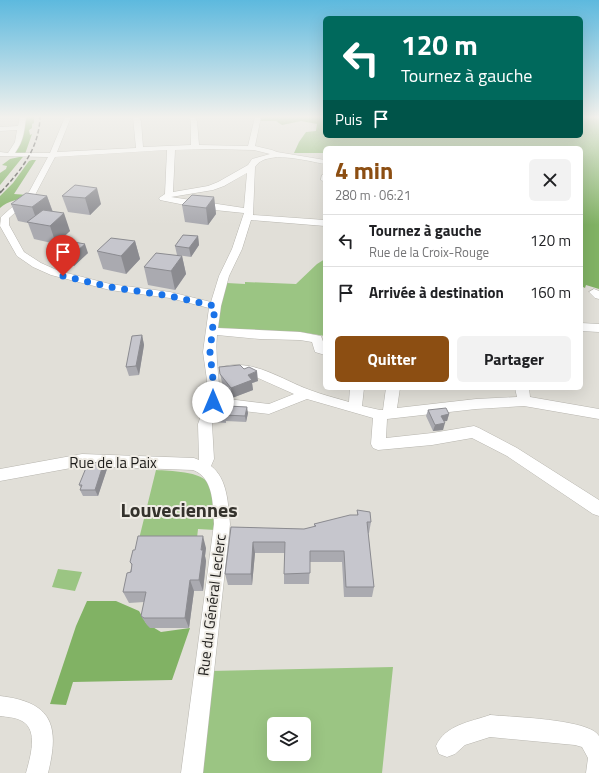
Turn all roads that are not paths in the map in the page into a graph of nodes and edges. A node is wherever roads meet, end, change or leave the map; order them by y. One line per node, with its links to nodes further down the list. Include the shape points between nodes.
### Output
1 (100, 153): 6 (street)
2 (170, 153): 9 (street)
3 (0, 154): 5 (street)
4 (274, 154): 7 (street); 8 (street, via 255,161)
5 (10, 155): 6 (street)
6 (52, 155): 11 (street, via 31,196)
7 (323, 162)
8 (251, 167): 9 (street, via 210,188); 10 (street)
9 (166, 196): 10 (street)
10 (248, 214): 12 (street); 13 (street)
11 (3, 220): 13 (street, via 20,254 55,273 116,288)
12 (323, 223)
13 (215, 306): 16 (street)
14 (583, 327): 15 (street)
15 (599, 328)
16 (212, 331): 17 (street, via 317,338 319,348); 18 (street)
17 (323, 350)
18 (212, 372): 21 (street, via 248,369); 23 (street)
19 (357, 390): 24 (street)
20 (392, 390): 25 (street)
21 (306, 394): 23 (street, via 269,409); 24 (street)
22 (523, 394): 25 (street, via 476,404); 26 (street)
23 (213, 402): 27 (street, via 205,424 207,459)
24 (356, 409): 25 (street)
25 (384, 414): 29 (street, via 378,444 474,432 512,452)
26 (599, 414)
27 (203, 467): 28 (street, Rue de la Paix, via 191,464 82,460); 33 (street, Rue du Général Leclerc, via 211,473 215,481 222,524)
28 (0, 475)
29 (599, 510)
30 (0, 706): 32 (street, via 26,711 38,721 42,734)
31 (447, 746): 34 (street, via 459,736 490,726 575,734 589,739 599,757)
32 (37, 773)
33 (192, 773)
34 (597, 773)

